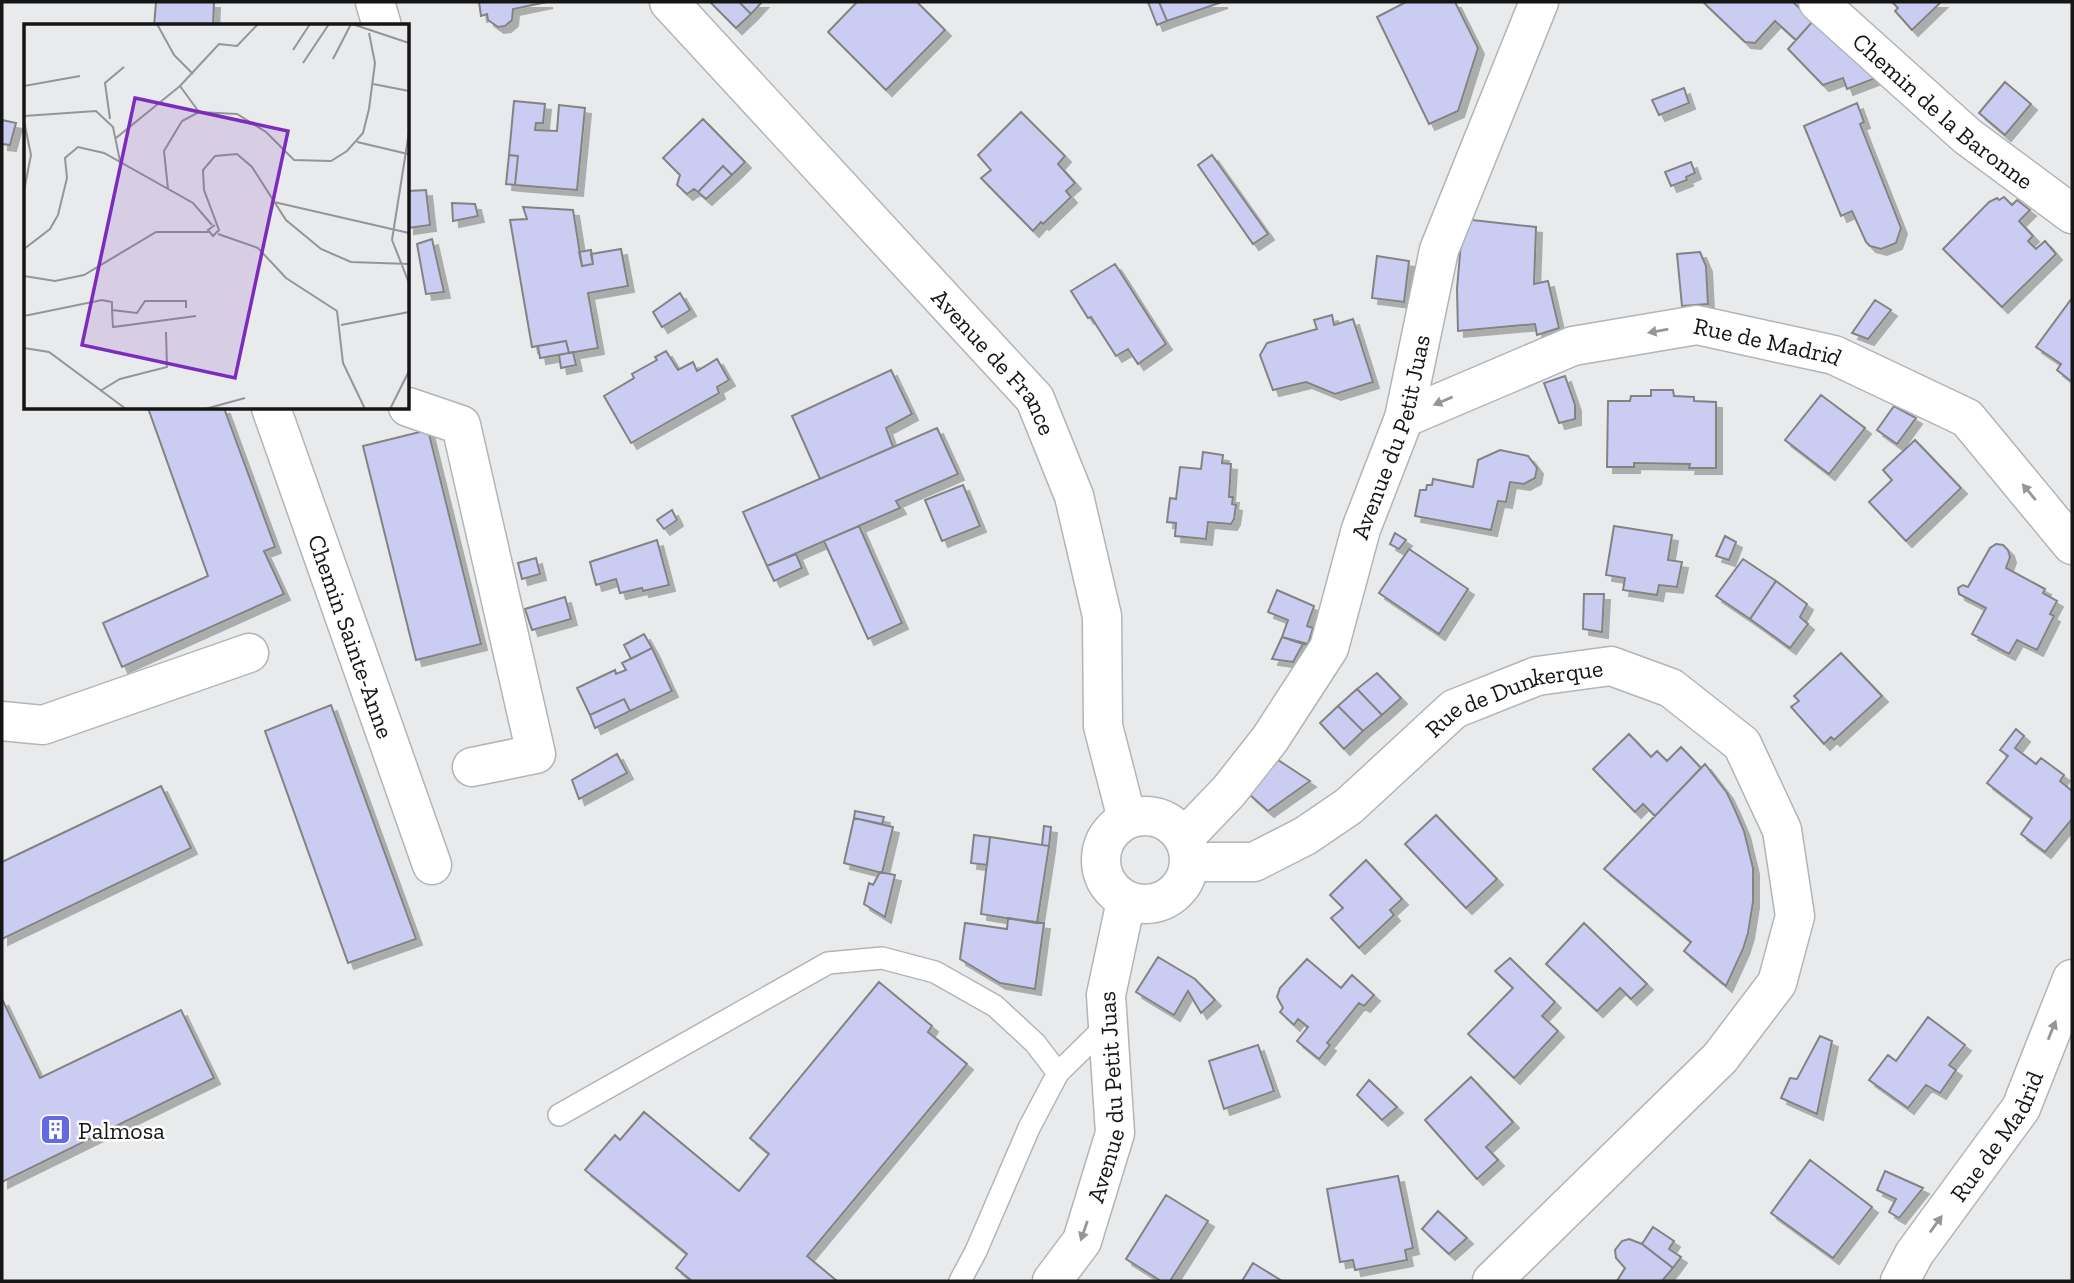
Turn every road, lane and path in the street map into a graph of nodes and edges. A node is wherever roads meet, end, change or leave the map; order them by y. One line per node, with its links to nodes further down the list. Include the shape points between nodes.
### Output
1 (375, 2): 5 (street)
2 (669, 2): 14 (street, Avenue de France, via 1035,399 1074,496 1102,616 1103,726)
3 (1539, 2): 9 (street, Avenue du Petit Juas, via 1439,250)
4 (1818, 2): 6 (street, Chemin de la Baronne, via 1967,136)
5 (381, 24)
6 (2072, 214)
7 (410, 408): 13 (street, via 461,425 536,754)
8 (272, 410): 16 (street, Chemin Sainte-Anne)
9 (1404, 418): 10 (street, Rue de Madrid, one-way to 9, via 1967,418 1833,355 1697,324 1573,346); 15 (street, Avenue du Petit Juas, via 1361,529 1329,648 1270,739)
10 (2072, 542)
11 (249, 653): 12 (street, via 43,725)
12 (2, 721)
13 (472, 767)
14 (1127, 819): 15 (street, via 1144,815 1168,822); 17 (street, via 1107,836 1100,859 1106,883)
15 (1187, 850): 17 (street, via 1181,887 1162,902 1141,905); 24 (street, Rue de Dunkerque, via 1254,862 1305,836 1349,806 1454,709 1537,676 1611,666 1671,688 1742,744 1782,830 1795,916 1777,983 1720,1058)
16 (432, 865)
17 (1126, 901): 19 (street, Avenue du Petit Juas, via 1106,995)
18 (2072, 979): 25 (street, Rue de Madrid, one-way to 18, via 1914,1254 2021,1108)
19 (1108, 1024): 20 (lane); 23 (street, Avenue du Petit Juas, one-way to 23, via 1115,1133 1082,1241)
20 (1058, 1073): 21 (lane, via 1035,1042 995,1006 935,972 882,958 828,963); 22 (lane)
21 (558, 1115)
22 (960, 1281)
23 (1052, 1281)
24 (1492, 1281)
25 (1900, 1281)

